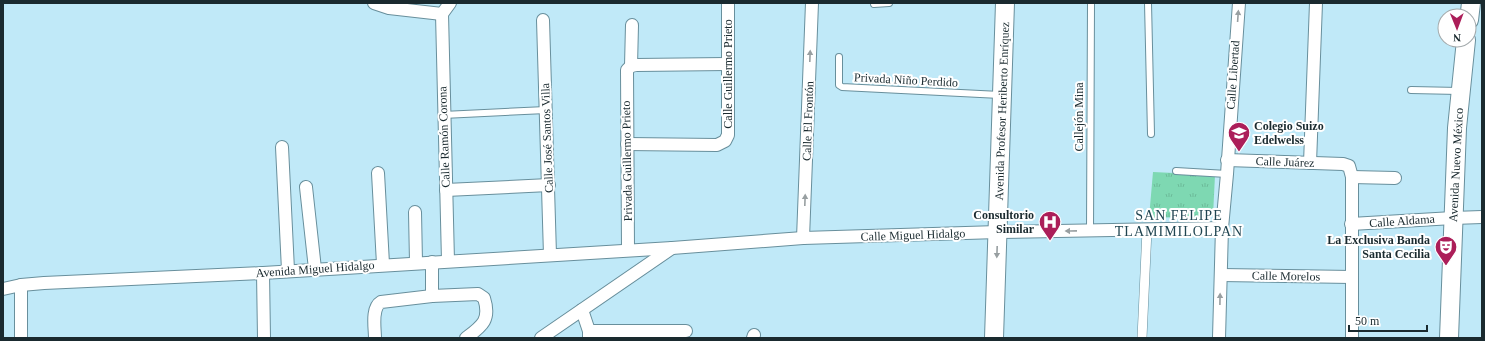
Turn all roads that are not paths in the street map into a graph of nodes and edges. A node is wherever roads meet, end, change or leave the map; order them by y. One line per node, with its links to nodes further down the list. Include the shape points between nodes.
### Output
1 (374, 3): 12 (street, via 389,8)
2 (450, 3): 12 (street)
3 (728, 3): 17 (street, Calle Guillermo Prieto)
4 (812, 3): 45 (street, Calle El Frontón, one-way to 4)
5 (889, 3): 11 (lane)
6 (1005, 3): 21 (main road, Avenida Profesor Heriberto Enríquez)
7 (1091, 3): 43 (lane, Callejón Mina)
8 (1148, 3): 24 (lane)
9 (1239, 3): 27 (street, Calle Libertad, one-way to 9)
10 (1316, 3): 28 (street)
11 (874, 4)
12 (442, 14): 23 (street, Calle Ramón Corona)
13 (542, 20): 22 (street, Calle José Santos Villa)
14 (632, 26): 18 (street, Privada Guillermo Prieto)
15 (1465, 48): 20 (main road, Avenida Nuevo México)
16 (839, 57): 21 (lane, Privada Niño Perdido, via 839,84 842,87)
17 (727, 64): 18 (street); 25 (street, Calle Guillermo Prieto, via 728,135 723,143)
18 (628, 69): 25 (street, Privada Guillermo Prieto)
19 (1411, 90): 20 (lane)
20 (1460, 91): 39 (main road, Avenida Nuevo México)
21 (1002, 95): 44 (main road, Avenida Profesor Heriberto Enríquez)
22 (546, 110): 23 (lane); 34 (street, Calle José Santos Villa)
23 (443, 115): 36 (street, Calle Ramón Corona)
24 (1151, 134)
25 (627, 144): 47 (street, Privada Guillermo Prieto)
26 (282, 147): 54 (street)
27 (1227, 160): 28 (street, Calle Juárez); 31 (street, Calle Libertad)
28 (1310, 163): 32 (street, Calle Juárez, via 1343,164 1349,166)
29 (1176, 170): 31 (lane)
30 (378, 173): 52 (street)
31 (1227, 174): 41 (street, Calle Libertad)
32 (1352, 177): 33 (street); 40 (street)
33 (1395, 178)
34 (548, 185): 36 (street); 48 (street, Calle José Santos Villa)
35 (306, 187): 53 (street)
36 (446, 190): 49 (street, Calle Ramón Corona)
37 (415, 212): 50 (street)
38 (1482, 217): 39 (street, Calle Aldama)
39 (1453, 218): 40 (street, Calle Aldama); 73 (main road, Avenida Nuevo México)
40 (1351, 224): 57 (street)
41 (1222, 228): 42 (street, Calle Miguel Hidalgo); 56 (street, Calle Libertad)
42 (1147, 230): 43 (street, Calle Miguel Hidalgo); 70 (street)
43 (1090, 231): 44 (street, Calle Miguel Hidalgo, one-way to 44)
44 (998, 232): 45 (street, Calle Miguel Hidalgo); 69 (main road, Avenida Profesor Heriberto Enríquez, one-way to 69)
45 (803, 238): 46 (street, Calle Miguel Hidalgo)
46 (672, 248): 47 (street, Calle Miguel Hidalgo); 61 (street)
47 (628, 250): 48 (street, Avenida Miguel Hidalgo)
48 (550, 255): 49 (street, Avenida Miguel Hidalgo)
49 (448, 261): 51 (street, Avenida Miguel Hidalgo)
50 (416, 262): 51 (street, Avenida Miguel Hidalgo); 52 (street, Avenida Miguel Hidalgo)
51 (432, 262): 60 (street)
52 (383, 264): 53 (street, Avenida Miguel Hidalgo)
53 (315, 269): 54 (street, Avenida Miguel Hidalgo)
54 (288, 270): 55 (street, Avenida Miguel Hidalgo)
55 (263, 272): 58 (street, Avenida Miguel Hidalgo); 65 (street)
56 (1221, 275): 57 (street, Calle Morelos); 71 (street, Calle Libertad, one-way to 56)
57 (1352, 277): 72 (street)
58 (21, 285): 59 (street, Avenida Miguel Hidalgo); 64 (street)
59 (3, 289)
60 (432, 296): 66 (street, via 378,303 375,310); 67 (street, via 478,294 484,298 486,320)
61 (582, 310): 63 (street); 68 (street)
62 (686, 331): 63 (street)
63 (589, 335)
64 (21, 338)
65 (264, 338)
66 (375, 338)
67 (466, 338)
68 (541, 338)
69 (994, 338)
70 (1142, 338)
71 (1219, 338)
72 (1352, 338)
73 (1449, 338)

